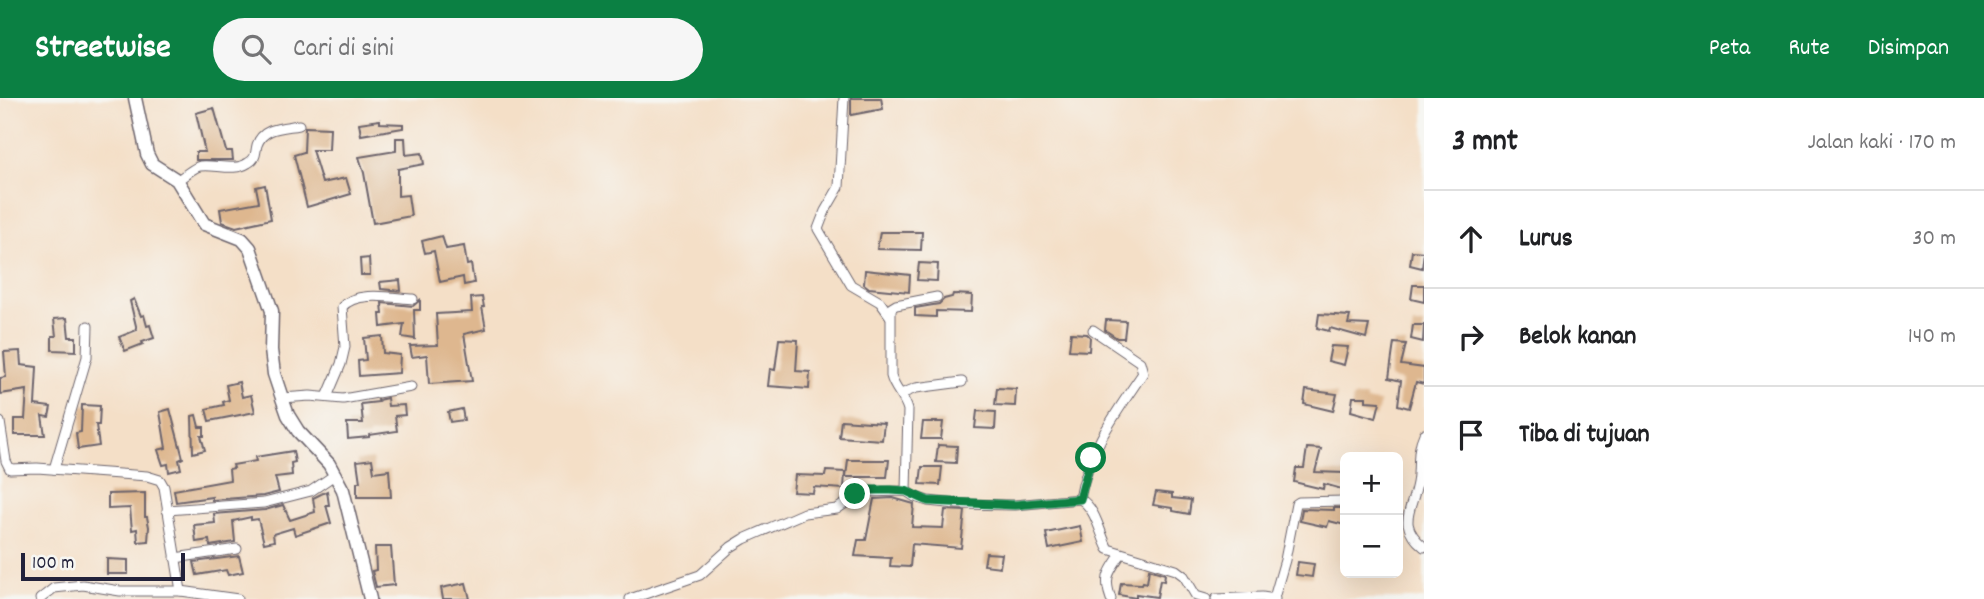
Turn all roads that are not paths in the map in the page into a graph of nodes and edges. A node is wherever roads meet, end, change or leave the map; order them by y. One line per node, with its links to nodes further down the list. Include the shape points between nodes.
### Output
1 (135, 98): 4 (street, via 149,160)
2 (844, 98): 7 (street, via 839,187 818,229 851,285 880,302)
3 (299, 125): 4 (street, via 262,135 250,163 197,167)
4 (177, 180): 14 (street, via 204,224 242,239 250,248 272,311 271,351)
5 (937, 297): 7 (street, via 896,304)
6 (413, 299): 13 (street, via 363,297 346,302 342,307 345,347)
7 (890, 316): 12 (street, via 891,376)
8 (88, 326): 17 (street, via 87,357)
9 (1093, 330): 20 (street, via 1140,362 1143,373 1102,435)
10 (962, 382): 12 (street)
11 (411, 387): 13 (street, via 343,399)
12 (901, 394): 19 (street, via 908,410)
13 (327, 397): 14 (street)
14 (282, 398): 18 (street, via 298,431)
15 (0, 422): 17 (street, via 10,469)
16 (1424, 434): 23 (street, via 1417,483)
17 (54, 469): 24 (street, via 154,477 163,483)
18 (336, 474): 24 (street, via 311,491 264,503); 34 (street)
19 (906, 491): 20 (street, via 928,501 957,504); 30 (street, via 862,492 837,509 793,517 744,539 700,575)
20 (1080, 499): 27 (street, via 1097,522 1108,549)
21 (1340, 501): 31 (street, via 1296,504)
22 (1403, 506): 23 (street)
23 (1408, 507): 25 (street, via 1409,530)
24 (167, 510): 28 (street)
25 (1424, 547)
26 (237, 549): 28 (street)
27 (1121, 554): 36 (street, via 1106,578); 37 (street, via 1176,570 1196,596)
28 (175, 558): 29 (street)
29 (181, 592): 32 (street, via 64,585); 33 (street)
30 (658, 595): 35 (street)
31 (1274, 598): 38 (street)
32 (40, 599)
33 (238, 599)
34 (370, 599)
35 (630, 599)
36 (1111, 599)
37 (1206, 599)
38 (1216, 599)

